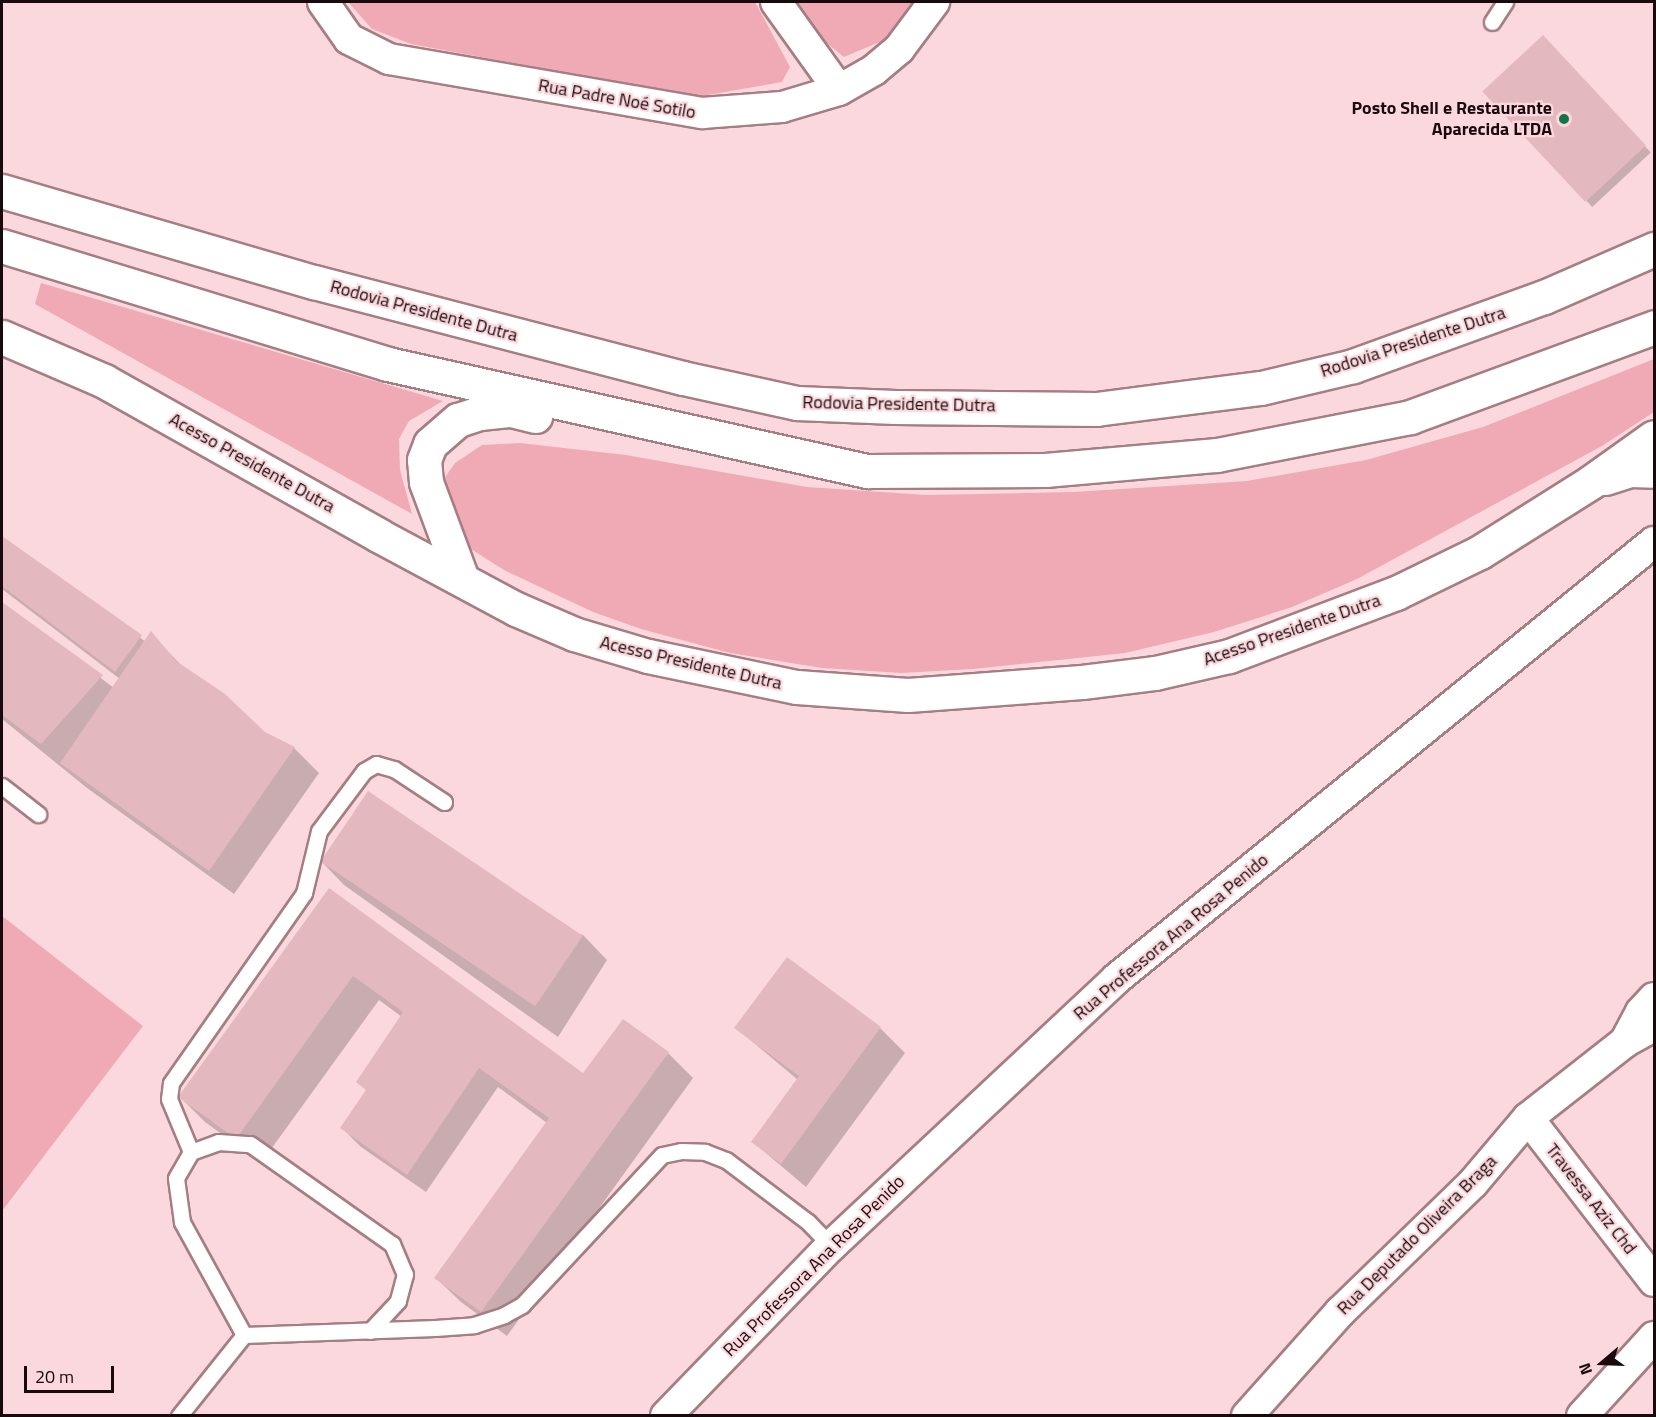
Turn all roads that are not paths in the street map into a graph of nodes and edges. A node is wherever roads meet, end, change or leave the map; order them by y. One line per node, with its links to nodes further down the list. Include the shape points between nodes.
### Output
1 (322, 2): 6 (street, Rua Padre Noé Sotilo, via 349,39 389,59 653,106 702,113 742,111 782,107)
2 (776, 2): 6 (street)
3 (934, 2): 6 (street, Rua Padre Noé Sotilo, via 899,49 874,70)
4 (1505, 2): 5 (lane)
5 (1492, 22)
6 (839, 90)
7 (2, 191): 9 (main road, Rodovia Presidente Dutra, via 314,282 683,378 796,403 895,407 1096,409 1261,388 1353,366 1544,297)
8 (2, 246): 13 (main road, via 388,364)
9 (1654, 249)
10 (1654, 327): 13 (main road, via 1410,417 1217,455 1045,470 867,471)
11 (2, 337): 17 (main road, Acesso Presidente Dutra, via 104,381)
12 (1654, 437): 15 (main road)
13 (734, 443): 17 (main road, via 608,435 511,410 458,420 430,444 424,460 433,506)
14 (1654, 471): 15 (main road, via 1630,470)
15 (1592, 482): 17 (main road, Acesso Presidente Dutra, via 1480,552 1396,593 1229,656 1155,673 998,691 863,692 797,687 716,672 574,634 516,609)
16 (1654, 542): 26 (street, Rua Professora Ana Rosa Penido, via 1116,979)
17 (462, 579)
18 (2, 786): 20 (lane)
19 (444, 802): 25 (lane, via 394,769 376,764 364,771 319,831 304,892 171,1083 169,1099)
20 (38, 814)
21 (1654, 998): 23 (street, via 1641,1012)
22 (1654, 1026): 23 (street)
23 (1625, 1042): 24 (street, Rua Deputado Oliveira Braga)
24 (1528, 1118): 27 (street, Travessa Aziz Chd); 33 (street, Rua Deputado Oliveira Braga, via 1473,1184 1340,1312)
25 (191, 1152): 28 (lane, via 218,1142 250,1144 392,1244 405,1274 403,1283 398,1301); 29 (lane, via 176,1178 182,1222)
26 (831, 1246): 28 (lane, via 808,1222 726,1160 705,1152 681,1151 662,1155 522,1305 474,1324); 32 (street, Rua Professora Ana Rosa Penido)
27 (1654, 1281)
28 (370, 1330): 29 (lane)
29 (244, 1335): 31 (lane)
30 (1654, 1337): 34 (street)
31 (179, 1416)
32 (666, 1416)
33 (1247, 1416)
34 (1582, 1416)

